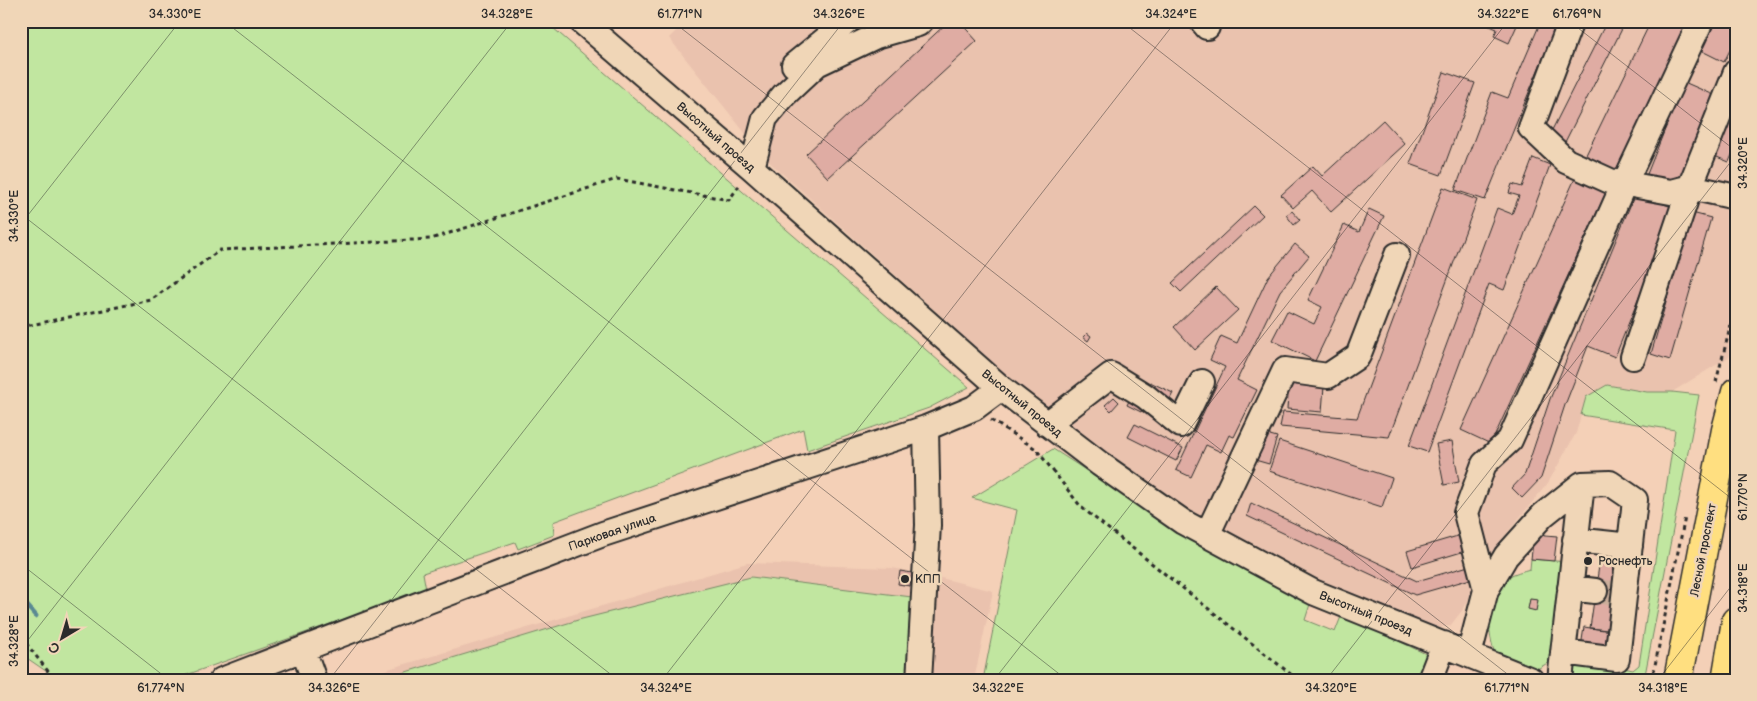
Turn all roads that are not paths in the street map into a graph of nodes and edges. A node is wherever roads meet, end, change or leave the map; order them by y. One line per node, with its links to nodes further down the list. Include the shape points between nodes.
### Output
1 (581, 21): 8 (street, Высотный проезд)
2 (848, 21): 7 (street, via 795,64)
3 (921, 21): 7 (street, via 876,36 817,64)
4 (1571, 21): 9 (street, via 1531,128 1566,161)
5 (1701, 21): 9 (street)
6 (1736, 72): 10 (street)
7 (784, 95): 8 (street, via 765,118)
8 (752, 168): 15 (street, Высотный проезд)
9 (1624, 184): 10 (street, via 1671,192); 25 (street, via 1510,440 1484,464 1466,513)
10 (1690, 187): 11 (street); 13 (street)
11 (1736, 197)
12 (1397, 255): 21 (street, via 1358,356 1328,376 1285,370)
13 (1633, 357)
14 (1202, 382): 17 (street, via 1181,425 1145,396 1111,375)
15 (1001, 388): 17 (street, Высотный проезд); 18 (street, Парковая улица, via 974,408)
16 (1736, 392): 19 (main road, Лесной проспект)
17 (1047, 424): 21 (street, Высотный проезд, via 1175,517)
18 (926, 428): 29 (street, Парковая улица, via 603,534); 34 (street, via 928,525)
19 (1731, 431): 38 (main road, Лесной проспект)
20 (1582, 484): 22 (street); 23 (street, via 1610,484 1635,500); 25 (street, via 1543,515 1506,556)
21 (1207, 535): 28 (street, Высотный проезд, via 1313,592)
22 (1575, 540): 23 (street); 24 (street)
23 (1630, 546): 26 (street)
24 (1570, 588): 26 (street); 30 (street)
25 (1486, 590): 31 (street)
26 (1611, 593): 30 (street, via 1617,659)
27 (1736, 621): 39 (main road)
28 (1444, 644): 31 (street, Высотный проезд); 35 (street)
29 (303, 649): 32 (street, Парковая улица); 33 (street)
30 (1563, 652): 37 (street)
31 (1469, 655): 36 (street, Высотный проезд)
32 (222, 680)
33 (314, 680)
34 (919, 680)
35 (1430, 680)
36 (1531, 680)
37 (1560, 680)
38 (1678, 680)
39 (1726, 680)

